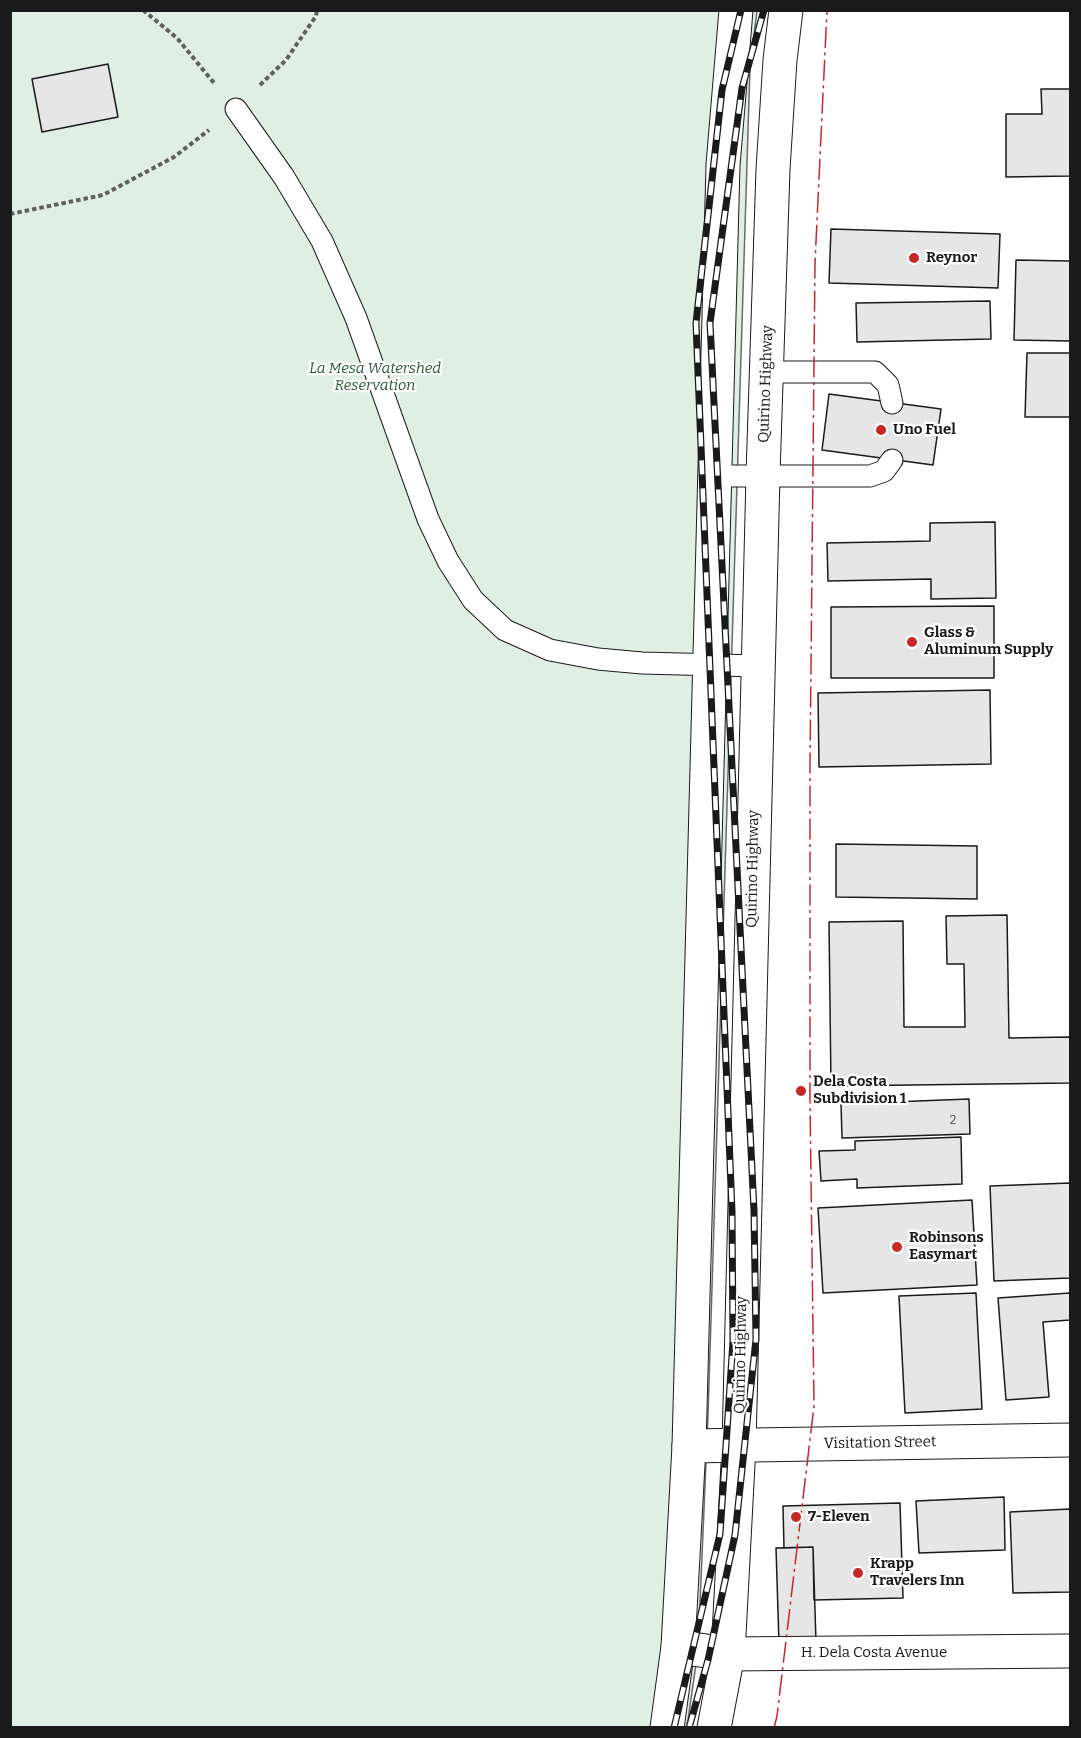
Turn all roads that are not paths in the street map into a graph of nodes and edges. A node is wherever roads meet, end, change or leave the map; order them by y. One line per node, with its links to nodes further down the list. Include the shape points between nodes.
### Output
1 (736, 10): 8 (main road, via 723,165)
2 (786, 10): 4 (main road, Quirino Highway, via 773,169)
3 (236, 109): 9 (lane, via 284,177 322,241 356,318 428,519 473,600 505,630 550,650 598,659)
4 (767, 372): 5 (lane, via 875,372 888,385); 7 (main road, Quirino Highway)
5 (892, 403)
6 (892, 460): 7 (lane, via 884,471 870,476)
7 (763, 475): 8 (lane); 10 (main road, Quirino Highway)
8 (715, 476): 9 (main road)
9 (710, 665): 10 (lane); 13 (main road)
10 (758, 666): 12 (main road, Quirino Highway)
11 (1071, 1440): 12 (main road, Visitation Street)
12 (739, 1445): 13 (main road, Visitation Street); 16 (main road, Quirino Highway)
13 (689, 1446): 14 (main road)
14 (678, 1647): 16 (main road, H. Dela Costa Avenue); 17 (main road)
15 (1071, 1651): 16 (main road, H. Dela Costa Avenue)
16 (728, 1654): 18 (main road, Quirino Highway)
17 (667, 1728)
18 (714, 1728)

